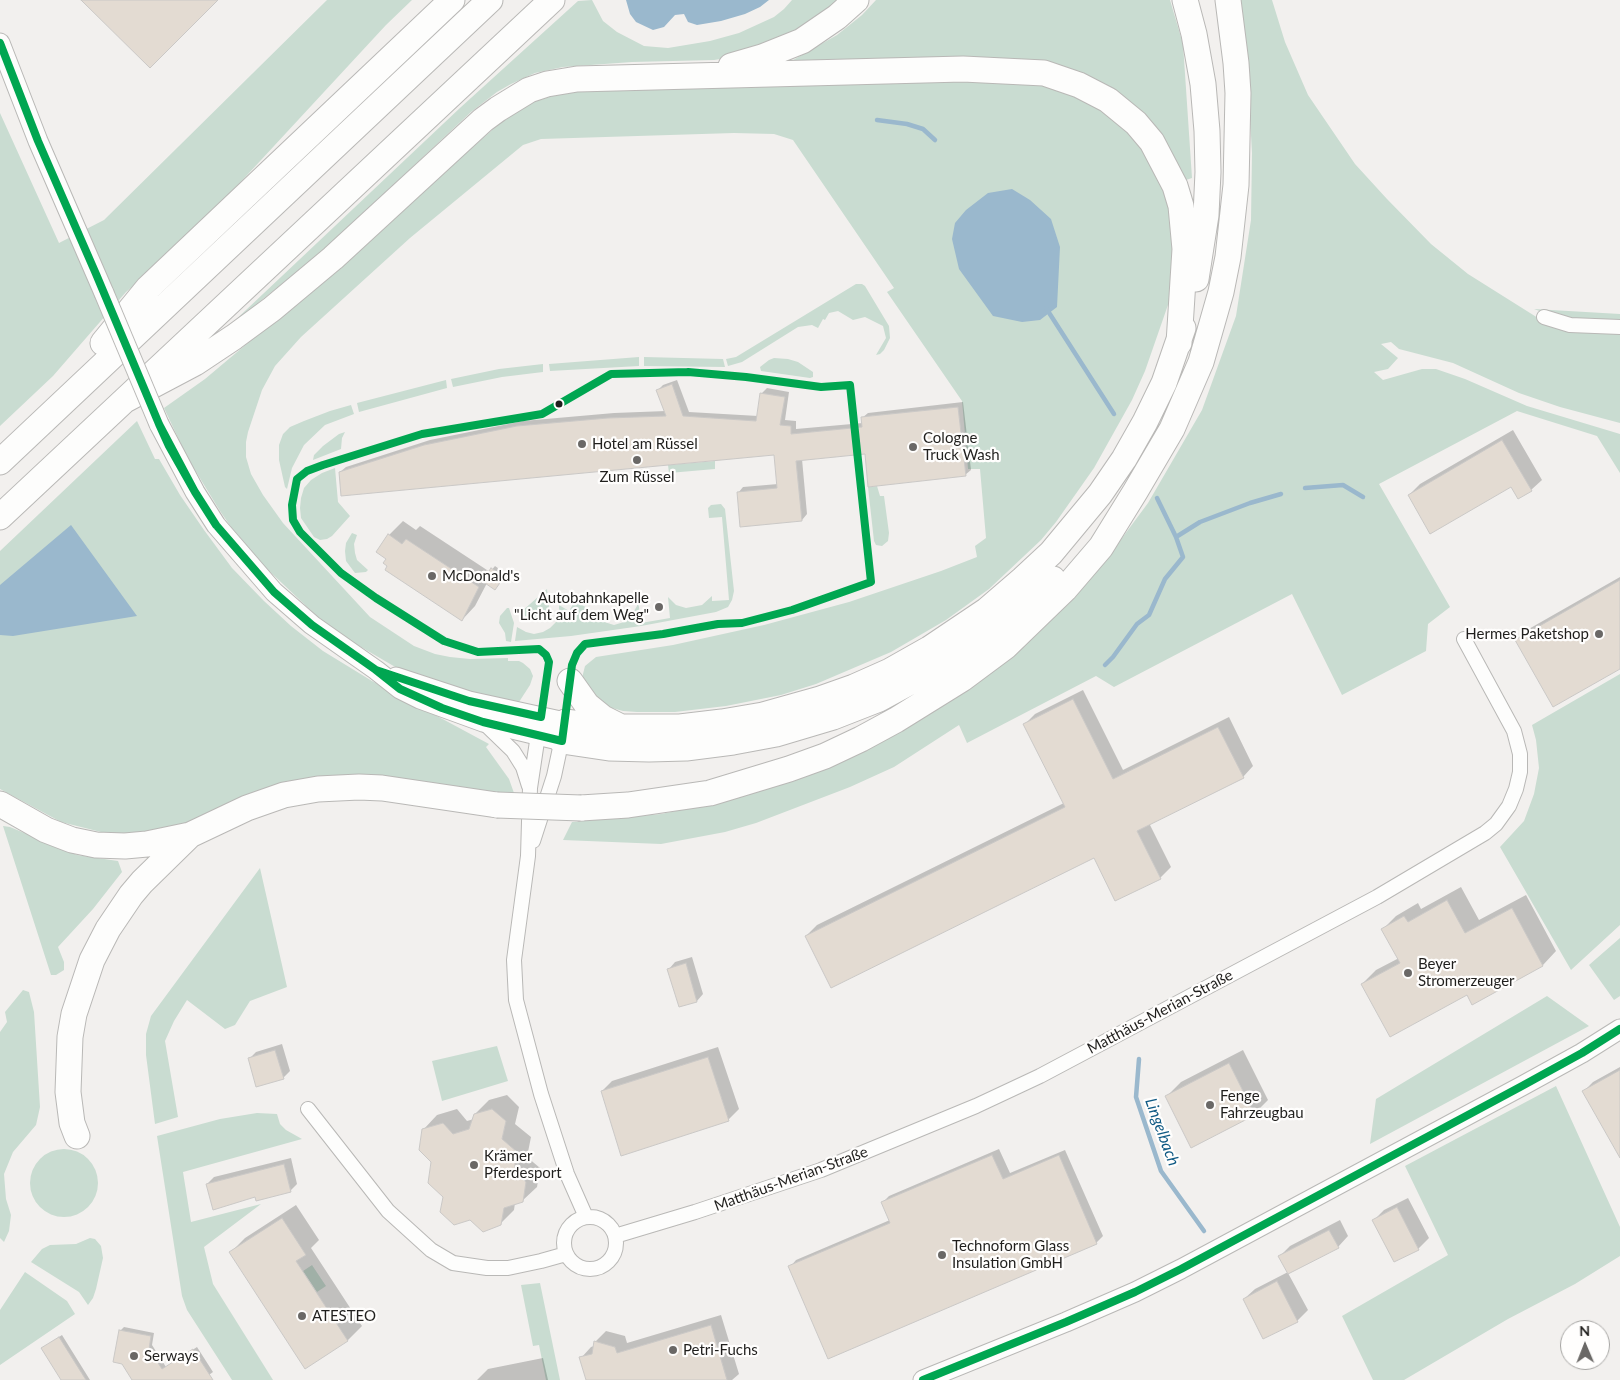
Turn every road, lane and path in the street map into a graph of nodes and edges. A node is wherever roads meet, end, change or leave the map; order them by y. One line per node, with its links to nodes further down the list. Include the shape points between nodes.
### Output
1 (452, 0): 15 (highway, via 148,288)
2 (490, 0): 15 (highway)
3 (552, 0): 14 (highway)
4 (856, 0): 9 (highway, via 802,41 762,58)
5 (1185, 0): 13 (highway, via 1203,84 1208,172 1202,248)
6 (1210, 0): 10 (highway, via 1232,103)
7 (1228, 0): 10 (highway, via 1237,71)
8 (0, 43): 19 (street, bridge, via 38,141 159,424 195,492 216,525 274,592 312,626)
9 (690, 76): 13 (highway, via 1006,70 1044,73 1079,85 1108,100 1136,123 1152,142 1175,186 1181,206 1185,249); 14 (highway, via 577,79 547,84 514,98 484,120 333,258 272,309 202,359)
10 (1236, 149): 16 (highway, via 1231,239 1221,292 1201,362 1172,428)
11 (1544, 318): 12 (street, via 1570,326)
12 (1620, 327)
13 (1179, 343): 23 (highway, via 1145,422 1100,494 1051,553 970,622 884,674 800,705 763,715 700,725)
14 (125, 400): 17 (highway)
15 (0, 461)
16 (1122, 511): 24 (highway, via 1008,619 943,664 879,699 834,717 753,738 666,749 593,747); 28 (highway, bridge, via 1112,531 1065,589 1026,628 962,679 861,739 789,769 710,793 581,808 497,805 382,788 318,789 284,795 246,808)
17 (0, 517)
18 (1464, 639): 34 (street, Matthäus-Merian-Straße, via 1514,731 1520,754 1516,789 1496,824 1485,833 1377,897 1048,1072 976,1106 821,1170)
19 (376, 670): 21 (street, via 469,701); 22 (street, via 407,693)
20 (570, 681): 23 (highway, via 587,706)
21 (541, 717): 24 (street); 25 (street)
22 (484, 722): 25 (street); 26 (street, via 513,751)
23 (621, 727): 24 (highway, via 586,726)
24 (563, 732): 25 (street); 29 (street, via 554,776)
25 (538, 736): 26 (street)
26 (530, 788): 29 (street)
27 (0, 804): 28 (highway, via 46,830 96,845 148,844)
28 (190, 835): 32 (highway, via 131,895 92,960 70,1037 68,1092)
29 (528, 856): 33 (street, via 514,960 516,1000 540,1094 567,1174)
30 (1620, 1029): 36 (street, via 1582,1053 1181,1269 1082,1315)
31 (308, 1110): 35 (street, via 388,1211 431,1250 453,1263 508,1268)
32 (77, 1136)
33 (586, 1217): 34 (street, via 601,1219); 35 (street, via 578,1219 566,1230)
34 (616, 1236): 35 (street, via 610,1259 597,1268 575,1265)
35 (566, 1254)
36 (923, 1380)

